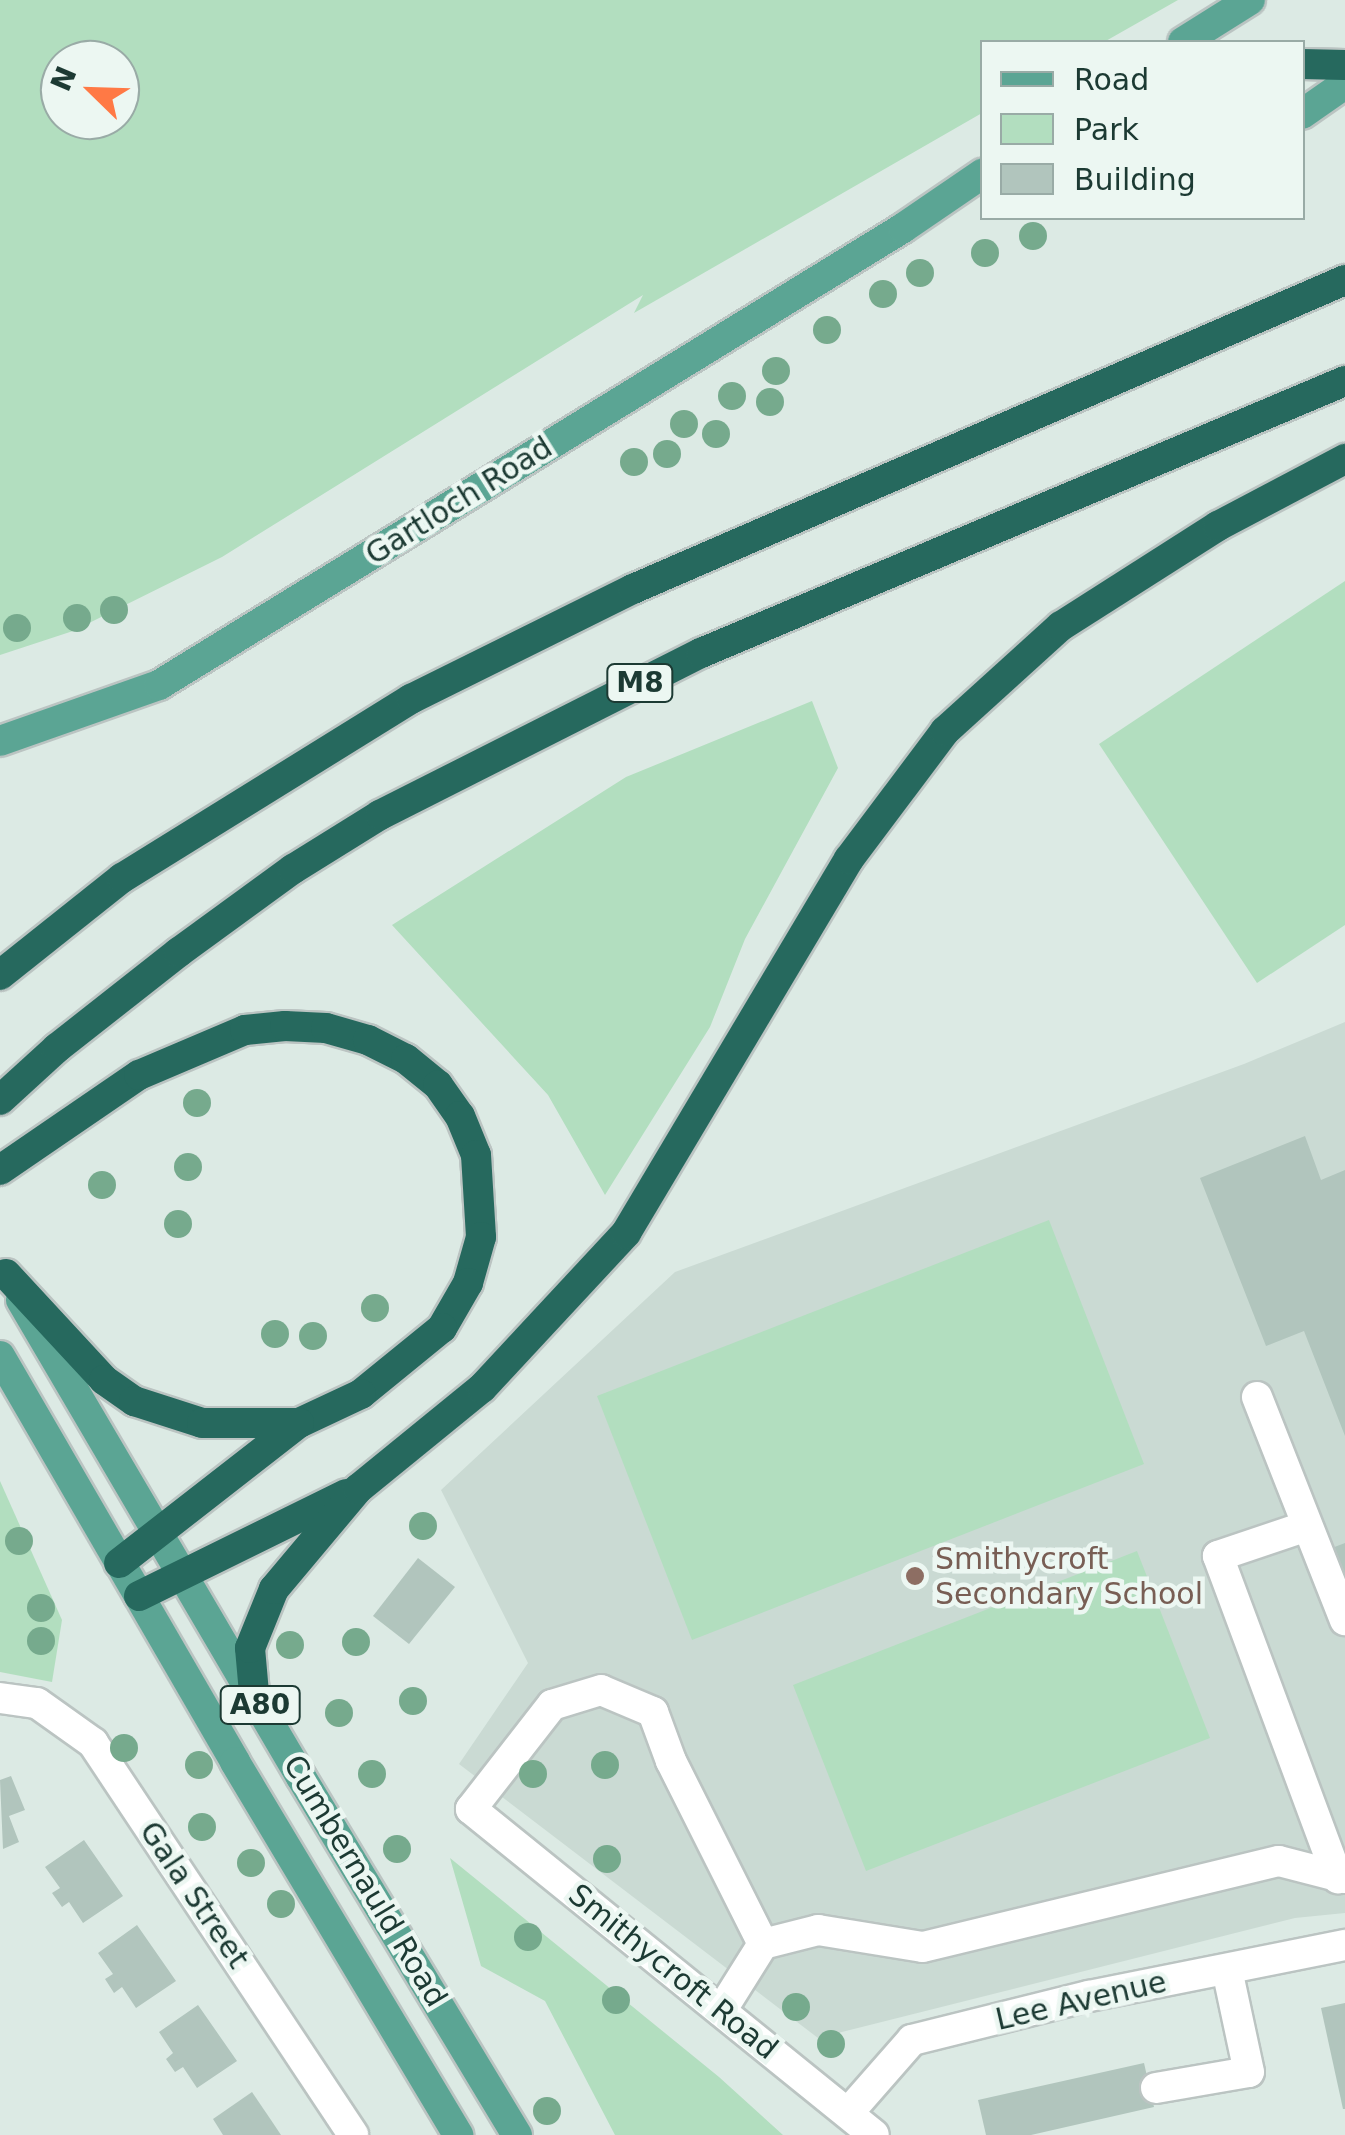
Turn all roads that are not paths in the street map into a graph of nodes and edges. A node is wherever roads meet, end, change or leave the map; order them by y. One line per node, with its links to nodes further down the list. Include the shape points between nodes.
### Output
1 (1250, 0): 2 (main road)
2 (1185, 40)
3 (1305, 64): 4 (highway)
4 (1345, 64)
5 (1345, 84): 6 (main road)
6 (1305, 112)
7 (980, 175): 9 (main road, Gartloch Road)
8 (980, 199): 9 (main road, Gartloch Road)
9 (903, 228): 13 (main road, Gartloch Road, via 159,685)
10 (1345, 280): 14 (highway, via 633,589 411,699 122,878)
11 (1345, 380): 15 (highway, M8, via 702,653 380,815 179,952)
12 (1345, 459): 21 (highway, via 1218,526 1061,626 945,731 849,859 626,1232 482,1388)
13 (0, 741)
14 (0, 976)
15 (0, 1100)
16 (0, 1170): 20 (highway, via 139,1075 245,1030 326,1028 368,1040 428,1076 460,1116 476,1155 481,1237 468,1283 442,1328 409,1359 361,1394)
17 (3, 1269): 20 (highway, via 104,1380 134,1401 202,1423); 23 (main road, Cumbernauld Road / A80)
18 (0, 1356): 24 (main road, Cumbernauld Road / A80)
19 (1257, 1397): 22 (street)
20 (299, 1423): 23 (highway)
21 (358, 1489): 25 (highway); 28 (highway, via 274,1588 250,1648)
22 (1308, 1526): 27 (street); 30 (street, via 1218,1556)
23 (158, 1534): 24 (highway); 25 (main road, Cumbernauld Road / A80)
24 (119, 1563): 26 (main road, Cumbernauld Road / A80)
25 (184, 1573): 26 (highway); 28 (main road, Cumbernauld Road / A80)
26 (139, 1596): 38 (main road, Cumbernauld Road / A80)
27 (1345, 1620)
28 (254, 1693): 39 (main road, Cumbernauld Road / A80)
29 (0, 1698): 37 (street, Gala Street, via 37,1703 92,1743)
30 (1342, 1878): 31 (street, via 1279,1861 923,1947 818,1930)
31 (763, 1944): 34 (street); 34 (street, Smithycroft Road, via 653,1712 601,1690 552,1705 471,1809)
32 (1345, 1945): 33 (street, Lee Avenue)
33 (1228, 1969): 35 (street, via 1250,2072); 36 (street, Lee Avenue, via 912,2040)
34 (721, 2011): 36 (street, Smithycroft Road)
35 (1156, 2088)
36 (848, 2113): 40 (street, Smithycroft Road)
37 (353, 2135)
38 (458, 2135)
39 (518, 2135)
40 (874, 2135)

